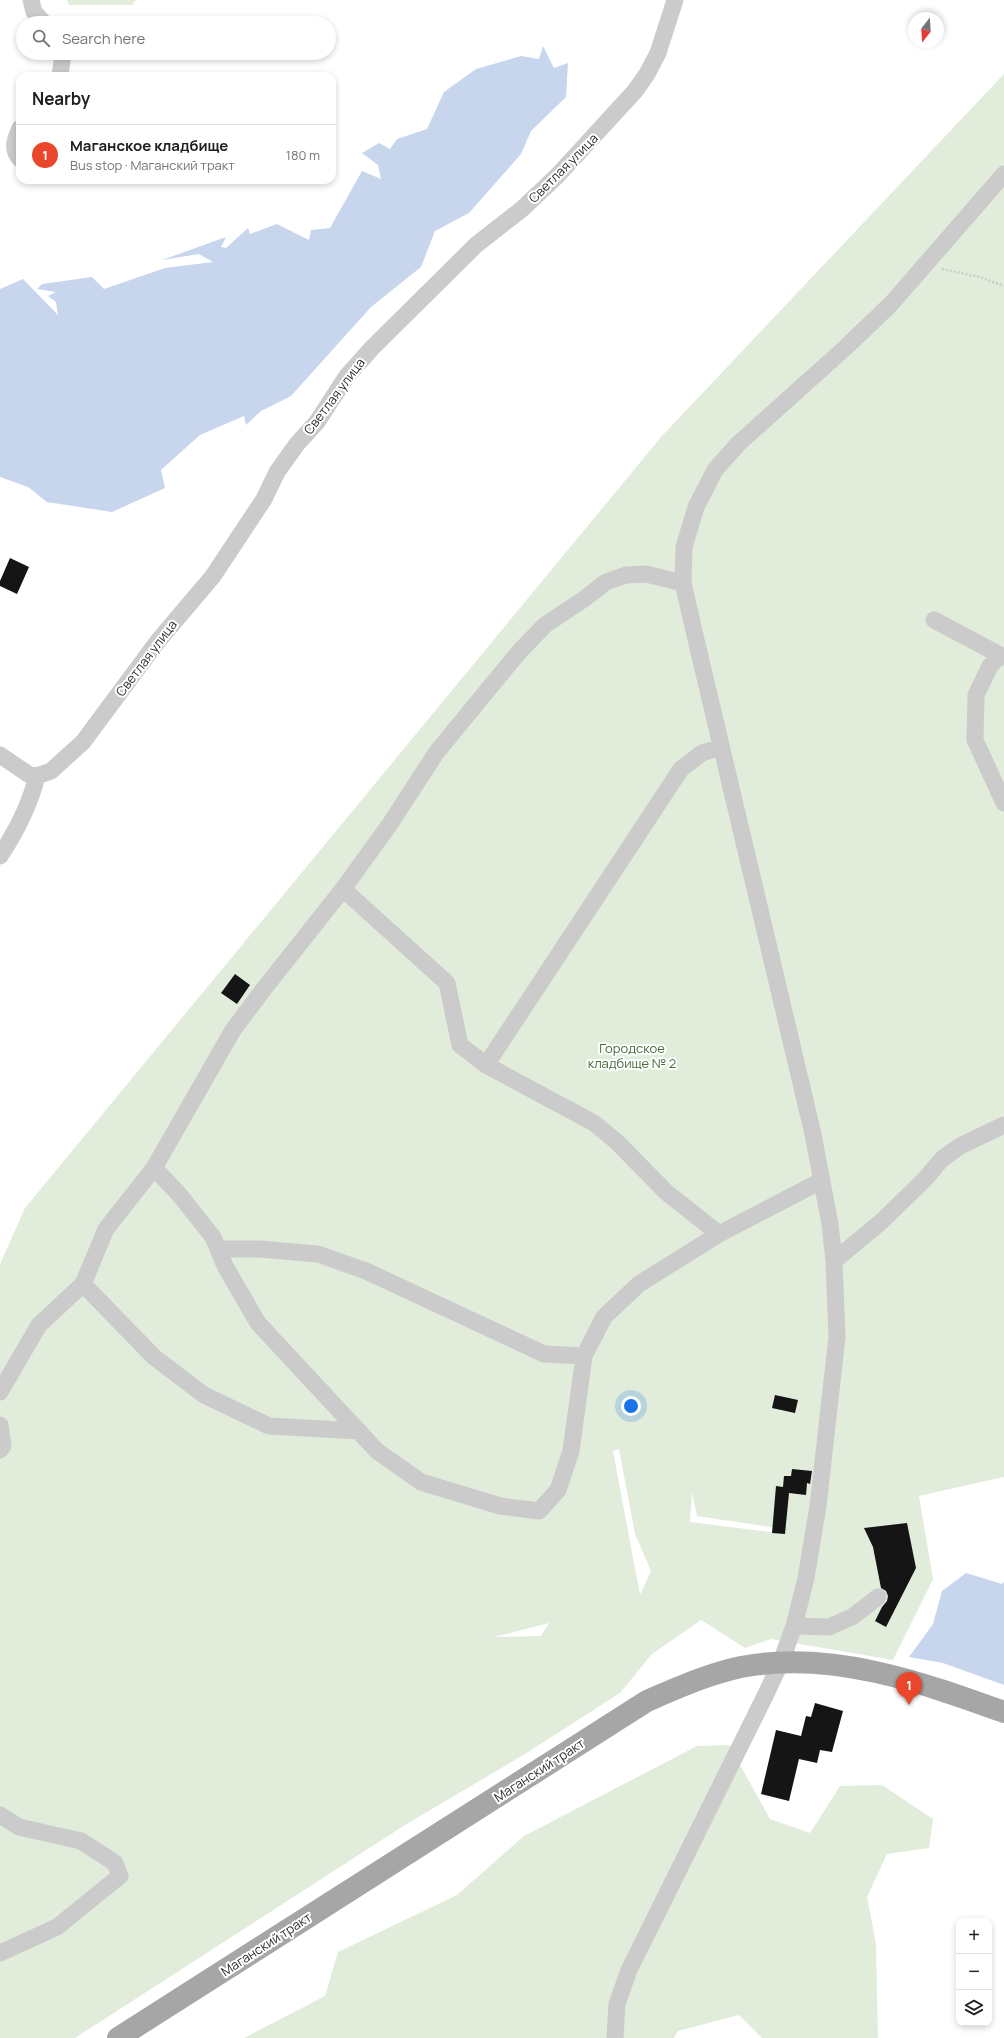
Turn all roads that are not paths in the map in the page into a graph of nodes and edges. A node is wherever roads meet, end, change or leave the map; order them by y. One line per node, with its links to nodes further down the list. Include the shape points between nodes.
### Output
1 (31, 0): 3 (street)
2 (675, 0): 14 (street, Светлая улица, via 658,53 635,91 557,176 522,209 476,245 347,376 316,422 285,461 264,499 213,576 181,612 136,669 102,719 78,747 51,770)
3 (38, 16)
4 (62, 60): 5 (street)
5 (61, 72)
6 (16, 136): 7 (street)
7 (16, 155)
8 (1004, 174): 9 (street, via 891,304 738,444 715,470 696,507 684,547)
9 (684, 583): 12 (street); 17 (street, via 646,574 626,575 606,582 545,625 519,652 436,753 390,824)
10 (934, 620): 11 (street)
11 (1002, 656): 15 (street, via 990,666 976,695 975,740)
12 (721, 747): 18 (street, via 702,753 682,769); 21 (street, via 813,1134)
13 (0, 755): 14 (street, via 28,774)
14 (37, 776): 16 (street, via 33,793)
15 (1004, 803)
16 (0, 856)
17 (343, 889): 18 (street, via 447,983 460,1045); 20 (street, via 233,1030)
18 (486, 1065): 22 (street, via 594,1123 617,1142 666,1192)
19 (1004, 1125): 24 (street, via 960,1146 942,1159 882,1221)
20 (154, 1168): 23 (street, via 178,1192 213,1237); 25 (street, via 106,1229)
21 (821, 1181): 22 (street); 24 (street)
22 (719, 1234): 26 (street, via 639,1284 604,1318)
23 (218, 1250): 26 (street, via 258,1249 318,1254 366,1271 544,1354); 29 (street, via 258,1324)
24 (834, 1261): 32 (street, via 838,1337 818,1506 806,1578)
25 (83, 1284): 27 (street, via 39,1325); 29 (street, via 154,1357 204,1395 269,1426)
26 (584, 1356): 29 (street, via 571,1451 558,1490 539,1511 500,1506 421,1482 377,1451)
27 (0, 1392)
28 (0, 1425): 30 (street)
29 (359, 1431)
30 (0, 1450)
31 (878, 1596): 32 (street, via 852,1617 829,1626)
32 (794, 1626): 33 (street)
33 (781, 1662): 34 (main road, Маганский тракт, via 836,1664 873,1671 919,1683); 37 (main road, Маганский тракт, via 740,1667 684,1684 647,1701); 38 (street, via 629,1970 617,2004)
34 (1004, 1712)
35 (0, 1815): 36 (street, via 18,1827 81,1841 115,1864 120,1876 57,1927)
36 (0, 1953)
37 (118, 2038)
38 (615, 2038)

